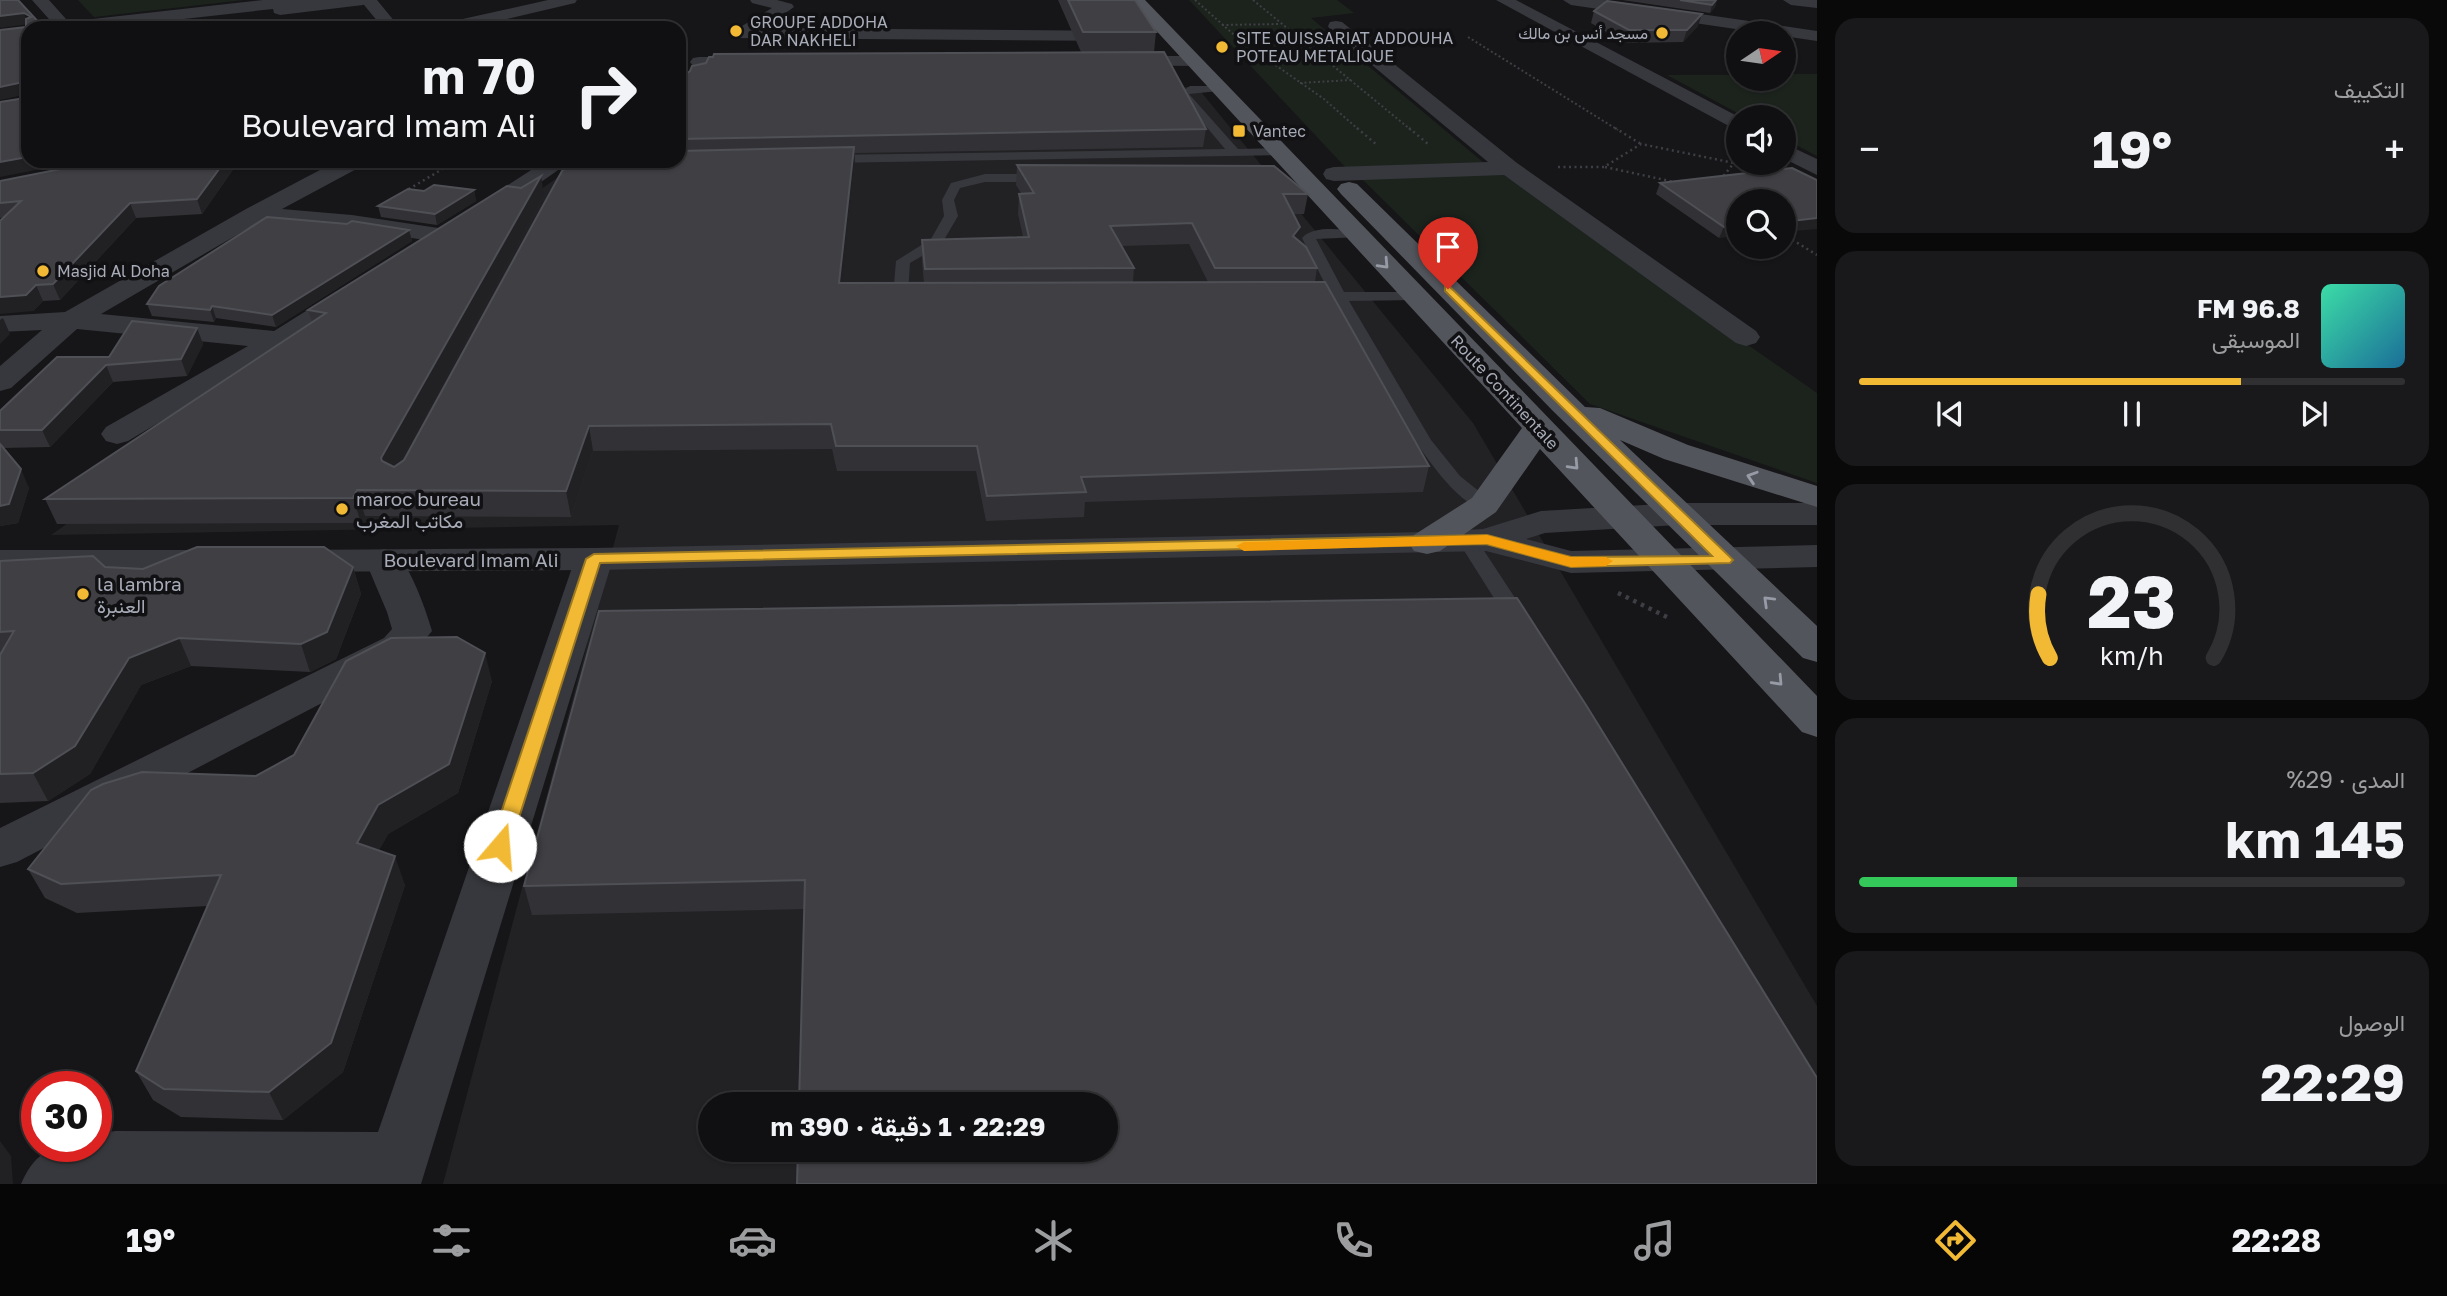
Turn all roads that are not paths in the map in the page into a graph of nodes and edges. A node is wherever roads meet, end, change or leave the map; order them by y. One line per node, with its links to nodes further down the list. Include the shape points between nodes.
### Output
1 (40, 0): 14 (street)
2 (306, 0): 15 (street)
3 (366, 0): 16 (street); 17 (street)
4 (569, 0): 18 (street)
5 (758, 0): 23 (street, via 792,8)
6 (1136, 0): 22 (main road, Route Continentale)
7 (1160, 0): 31 (main road, Route Continentale)
8 (1504, 0): 29 (street)
9 (1571, 0): 13 (street)
10 (1612, 0): 13 (street)
11 (1791, 0): 12 (street)
12 (1817, 4)
13 (1740, 17): 20 (street); 21 (street)
14 (57, 21)
15 (156, 21)
16 (167, 21)
17 (386, 21)
18 (477, 21)
19 (1336, 26): 36 (street)
20 (1817, 30)
21 (1817, 36)
22 (1171, 37): 23 (street); 26 (main road, Route Continentale)
23 (732, 40): 27 (street)
24 (781, 61): 27 (street)
25 (1097, 61): 26 (street)
26 (1194, 61): 28 (main road, Route Continentale)
27 (690, 65)
28 (1219, 88): 30 (lane, via 1183,93); 31 (main road, Route Continentale)
29 (1726, 119)
30 (1235, 153): 31 (lane); 33 (lane)
31 (1283, 154): 38 (main road, Route Continentale)
32 (1796, 156): 37 (street)
33 (816, 160)
34 (341, 168): 40 (street)
35 (549, 168): 42 (street)
36 (1509, 168): 38 (street); 51 (street)
37 (1817, 168)
38 (1318, 170): 41 (main road, Route Continentale); 54 (main road, Route Continentale)
39 (1051, 178): 48 (lane, via 985,178 955,186 948,200 951,216 936,242 903,261 900,296)
40 (255, 214): 42 (street); 49 (street)
41 (1356, 234): 45 (main road, Route Continentale, one-way to 45); 47 (lane, via 1309,238)
42 (445, 236): 43 (street)
43 (412, 257)
44 (379, 278): 52 (street)
45 (1415, 296): 47 (lane); 54 (main road, Route Continentale)
46 (1290, 297): 47 (lane)
47 (1339, 297): 60 (lane, via 1423,442 1453,480)
48 (937, 299)
49 (71, 320): 50 (street); 52 (street); 53 (street)
50 (0, 324)
51 (1746, 337)
52 (279, 340): 55 (street)
53 (0, 382)
54 (1551, 415): 56 (main road, one-way to 54); 57 (main road, Route Continentale); 59 (main road, Route Continentale, one-way to 59); 60 (main road)
55 (117, 434)
56 (1817, 497)
57 (1678, 514): 58 (street); 59 (street); 64 (main road, Route Continentale)
58 (1817, 514)
59 (1621, 516): 60 (street); 66 (main road, Route Continentale)
60 (1480, 528): 62 (street, Boulevard Imam Ali, via 1427,543); 66 (street, via 1571,562); 67 (lane)
61 (1817, 556): 64 (street)
62 (594, 559): 63 (street, Boulevard Imam Ali); 71 (street)
63 (384, 560): 65 (street, Boulevard Imam Ali); 70 (street, via 412,631 398,647)
64 (1725, 560): 66 (street); 68 (main road, Route Continentale, one-way to 64)
65 (0, 561)
66 (1663, 561): 69 (main road, Route Continentale, one-way to 69)
67 (1535, 645)
68 (1817, 649)
69 (1817, 722)
70 (0, 849)
71 (394, 1172): 72 (street, via 115,1159 73,1170)
72 (52, 1184)

